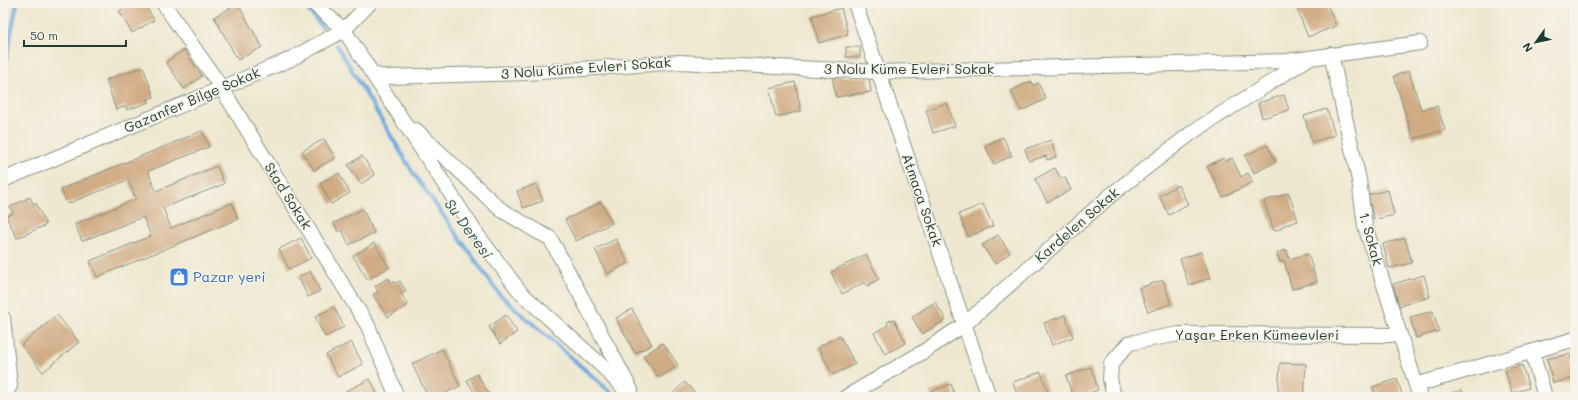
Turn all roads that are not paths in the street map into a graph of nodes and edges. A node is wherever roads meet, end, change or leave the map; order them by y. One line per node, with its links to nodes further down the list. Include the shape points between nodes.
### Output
1 (163, 3): 11 (street, Stad Sokak)
2 (313, 3): 5 (street)
3 (370, 3): 5 (street, Gazanfer Bilge Sokak)
4 (855, 3): 9 (street, Atmaca Sokak)
5 (344, 30): 10 (street); 11 (street, Gazanfer Bilge Sokak, via 291,59)
6 (1420, 43): 7 (street, 3 Nolu Küme Evleri Sokak)
7 (1331, 54): 8 (street, 3 Nolu Küme Evleri Sokak); 16 (street, 1. Sokak, via 1359,180 1364,226)
8 (1311, 57): 9 (street, 3 Nolu Küme Evleri Sokak, via 1287,61); 15 (street, Kardelen Sokak, via 1194,131 1112,194)
9 (878, 72): 10 (street, 3 Nolu Küme Evleri Sokak, via 679,62 526,73 388,77); 15 (street, Atmaca Sokak)
10 (374, 75): 12 (street)
11 (221, 87): 13 (street, Gazanfer Bilge Sokak); 21 (street, Stad Sokak, via 368,326)
12 (400, 115): 22 (street, via 476,233 521,293); 22 (street, via 500,208 550,238)
13 (3, 180)
14 (3, 318): 20 (street, via 10,386)
15 (965, 324): 23 (street, Kardelen Sokak); 24 (street, Atmaca Sokak)
16 (1400, 335): 19 (street, 1. Sokak); 25 (street, Yaşar Erken Kümeevleri, via 1179,334 1129,343 1111,364 1110,379)
17 (1575, 339): 18 (street)
18 (1532, 352): 19 (street); 26 (street)
19 (1418, 391)
20 (3, 397)
21 (398, 397)
22 (634, 397)
23 (846, 397)
24 (989, 397)
25 (1114, 397)
26 (1545, 397)

